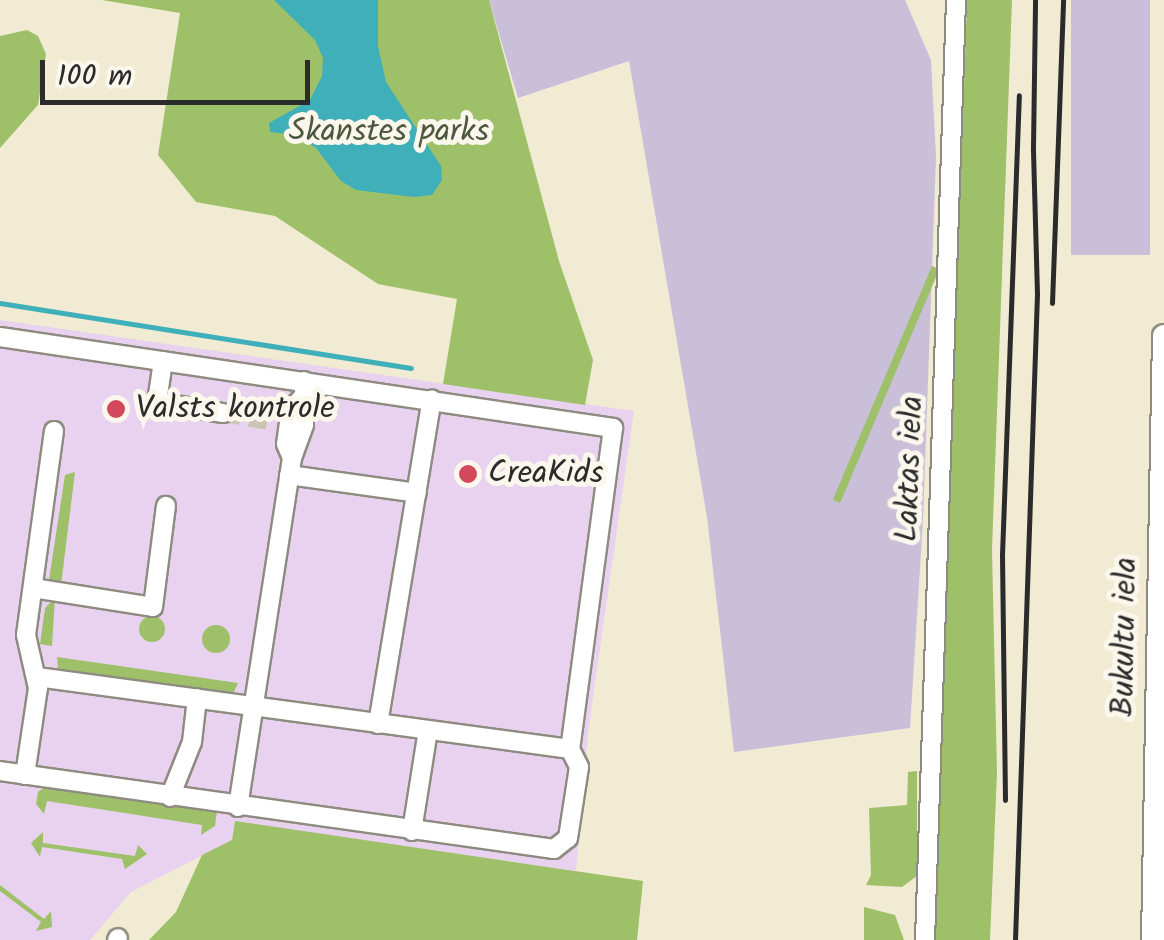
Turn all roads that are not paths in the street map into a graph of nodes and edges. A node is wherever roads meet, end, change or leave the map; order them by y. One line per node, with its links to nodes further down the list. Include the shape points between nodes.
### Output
1 (956, 0): 26 (street, Laktas iela)
2 (1164, 336): 27 (street, Bukultu iela)
3 (0, 337): 4 (street)
4 (162, 361): 5 (street); 7 (street, via 158,402)
5 (302, 390): 6 (street); 9 (street); 11 (street, via 304,425)
6 (432, 399): 12 (street); 20 (street, via 614,428)
7 (223, 413)
8 (269, 421): 9 (street)
9 (289, 424): 11 (street)
10 (54, 430): 14 (street)
11 (291, 466): 12 (street); 17 (street)
12 (416, 493): 18 (street)
13 (166, 506): 14 (street, via 153,606)
14 (33, 588): 15 (street, via 26,635)
15 (37, 676): 16 (street); 22 (street)
16 (196, 698): 17 (street); 23 (street, via 192,742)
17 (255, 706): 18 (street); 24 (street)
18 (378, 724): 19 (street)
19 (428, 730): 20 (street); 25 (street)
20 (570, 749): 25 (street, via 579,763 568,838 554,849)
21 (0, 771): 22 (street)
22 (25, 775): 23 (street)
23 (170, 798): 24 (street)
24 (238, 808): 25 (street)
25 (412, 831)
26 (925, 940)
27 (1152, 940)

